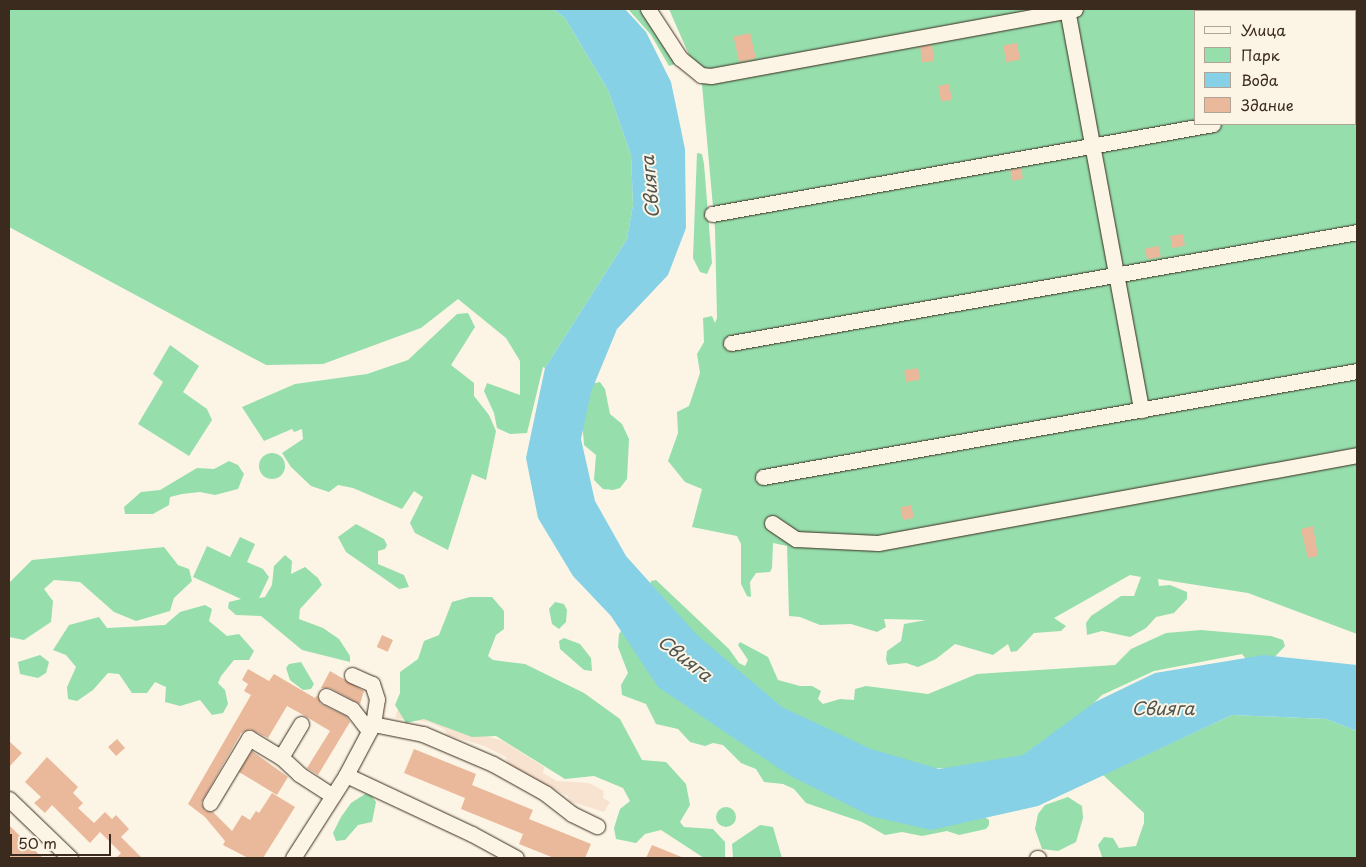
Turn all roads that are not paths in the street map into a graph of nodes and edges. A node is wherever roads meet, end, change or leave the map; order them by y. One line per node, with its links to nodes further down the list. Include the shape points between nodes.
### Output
1 (648, 9): 2 (street, via 680,58 701,75 711,76)
2 (1070, 9): 4 (street)
3 (1207, 125): 4 (street)
4 (1092, 145): 5 (street); 7 (street)
5 (712, 214)
6 (1357, 232): 7 (street)
7 (1116, 276): 8 (street); 10 (street)
8 (731, 342)
9 (1357, 371): 10 (street)
10 (1141, 410): 12 (street)
11 (1357, 455): 13 (street, via 878,543 796,539)
12 (763, 477)
13 (772, 523)
14 (352, 675): 17 (street, via 372,684 377,699)
15 (326, 696): 17 (street, via 352,709)
16 (301, 724): 18 (street)
17 (371, 728): 19 (street); 23 (street, via 423,734 493,764)
18 (281, 757): 20 (street, via 299,774); 22 (street, via 249,738)
19 (346, 775): 20 (street); 26 (street)
20 (333, 796): 25 (street)
21 (9, 799): 24 (street)
22 (210, 803)
23 (597, 826)
24 (70, 858)
25 (293, 858)
26 (516, 858)

